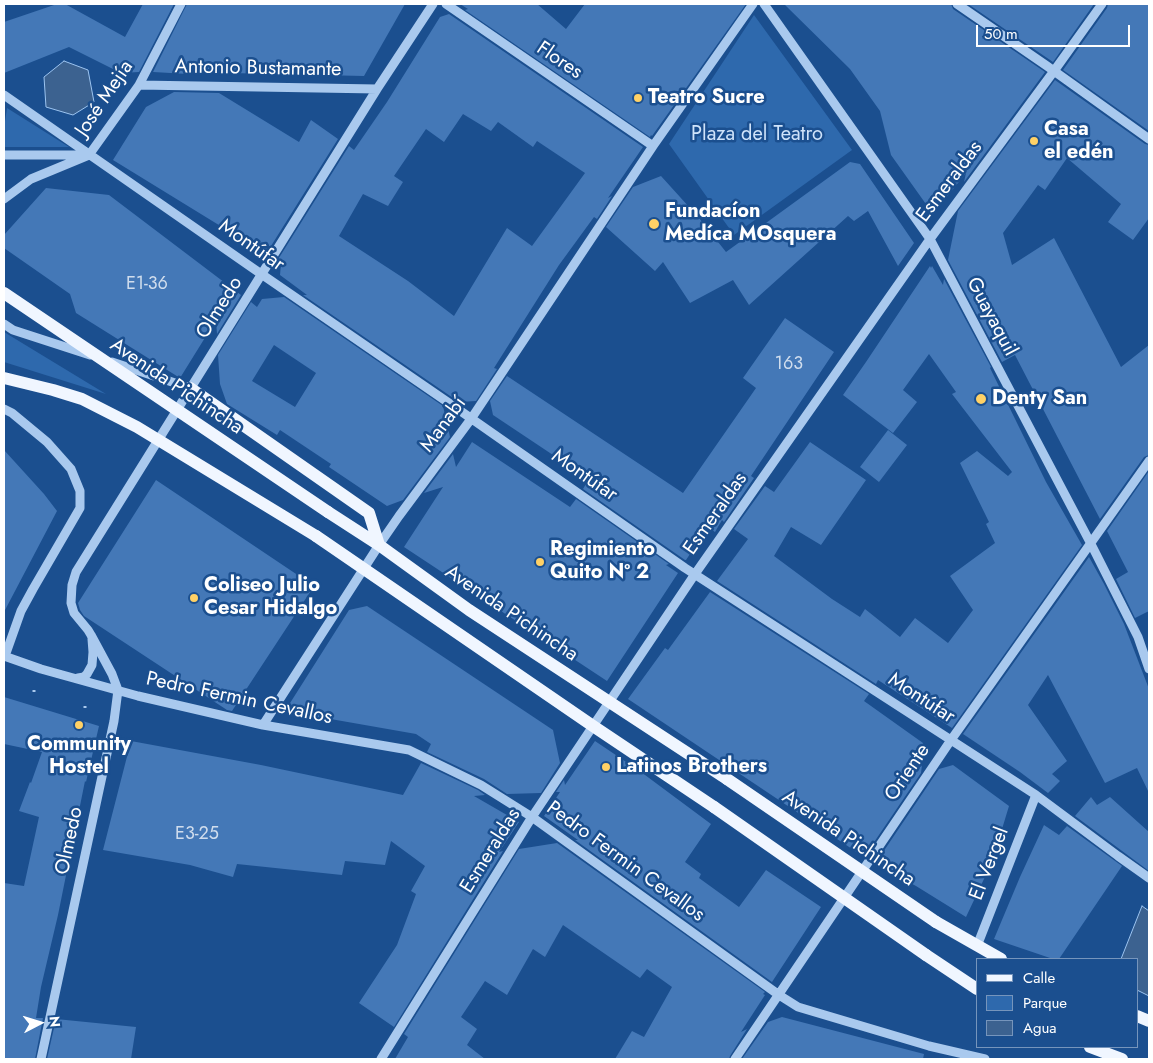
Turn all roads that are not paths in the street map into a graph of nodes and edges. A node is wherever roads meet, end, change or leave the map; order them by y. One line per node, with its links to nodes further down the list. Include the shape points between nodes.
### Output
1 (181, 4): 9 (street, José Mejía)
2 (433, 4): 10 (street, Olmedo)
3 (446, 4): 13 (street, Flores)
4 (753, 4): 13 (street, Manabí)
5 (764, 4): 17 (street, Guayaquil)
6 (957, 4): 8 (street)
7 (1102, 4): 8 (street, Esmeraldas)
8 (1054, 71): 12 (street); 17 (street, Esmeraldas)
9 (139, 84): 10 (street, Antonio Bustamante); 14 (street, José Mejía)
10 (377, 89): 18 (street, Olmedo)
11 (4, 95): 14 (street, Montúfar)
12 (1149, 139)
13 (653, 146): 24 (street, Manabí)
14 (89, 154): 15 (street); 16 (street, José Mejía, via 31,179); 18 (street, Montúfar)
15 (4, 155)
16 (4, 199)
17 (930, 239): 26 (street, Guayaquil); 29 (street, Esmeraldas)
18 (262, 275): 22 (street, Olmedo); 24 (street, Montúfar)
19 (4, 293): 27 (main road, Avenida Pichincha, bridge)
20 (4, 324): 22 (street, via 13,330)
21 (4, 378): 28 (main road, bridge, via 82,399 137,427)
22 (190, 388): 27 (main road, via 369,513); 30 (street, Olmedo, via 76,572 71,603 74,613)
23 (4, 409): 31 (street, via 46,442 71,469 80,491 80,508 21,611)
24 (471, 419): 27 (street, Manabí); 29 (street, Montúfar)
25 (1149, 460): 26 (street, Oriente)
26 (1091, 544): 32 (street, Guayaquil, via 1138,637); 38 (street, Oriente)
27 (379, 546): 28 (street, Manabí); 35 (main road, Avenida Pichincha, via 469,610)
28 (364, 568): 36 (street, Manabí); 37 (main road)
29 (695, 574): 35 (street, Esmeraldas); 38 (street, Montúfar)
30 (91, 635): 33 (street, via 92,666 84,677); 34 (street, Olmedo)
31 (4, 656): 33 (street, Pedro Fermin Cevallos)
32 (1149, 669)
33 (78, 678): 34 (street, Pedro Fermin Cevallos)
34 (118, 690): 36 (street, Pedro Fermin Cevallos); 47 (street, Olmedo)
35 (610, 702): 37 (street, Esmeraldas); 42 (main road, Avenida Pichincha, bridge, via 936,922)
36 (263, 725): 40 (street, Pedro Fermin Cevallos, via 409,750 481,785)
37 (593, 726): 40 (street, Esmeraldas); 44 (main road, bridge)
38 (951, 740): 39 (street, Montúfar); 45 (street, Oriente)
39 (1036, 795): 41 (street, Montúfar); 42 (street, El Vergel)
40 (532, 816): 45 (street, Pedro Fermin Cevallos); 48 (street, Esmeraldas)
41 (1149, 878)
42 (977, 946): 43 (main road, Avenida Pichincha)
43 (999, 958)
44 (976, 988)
45 (779, 995): 49 (street, Oriente); 50 (street, Pedro Fermin Cevallos, via 798,1007)
46 (1093, 1048): 51 (main road)
47 (41, 1059)
48 (381, 1059)
49 (735, 1059)
50 (985, 1059)
51 (1122, 1059)

